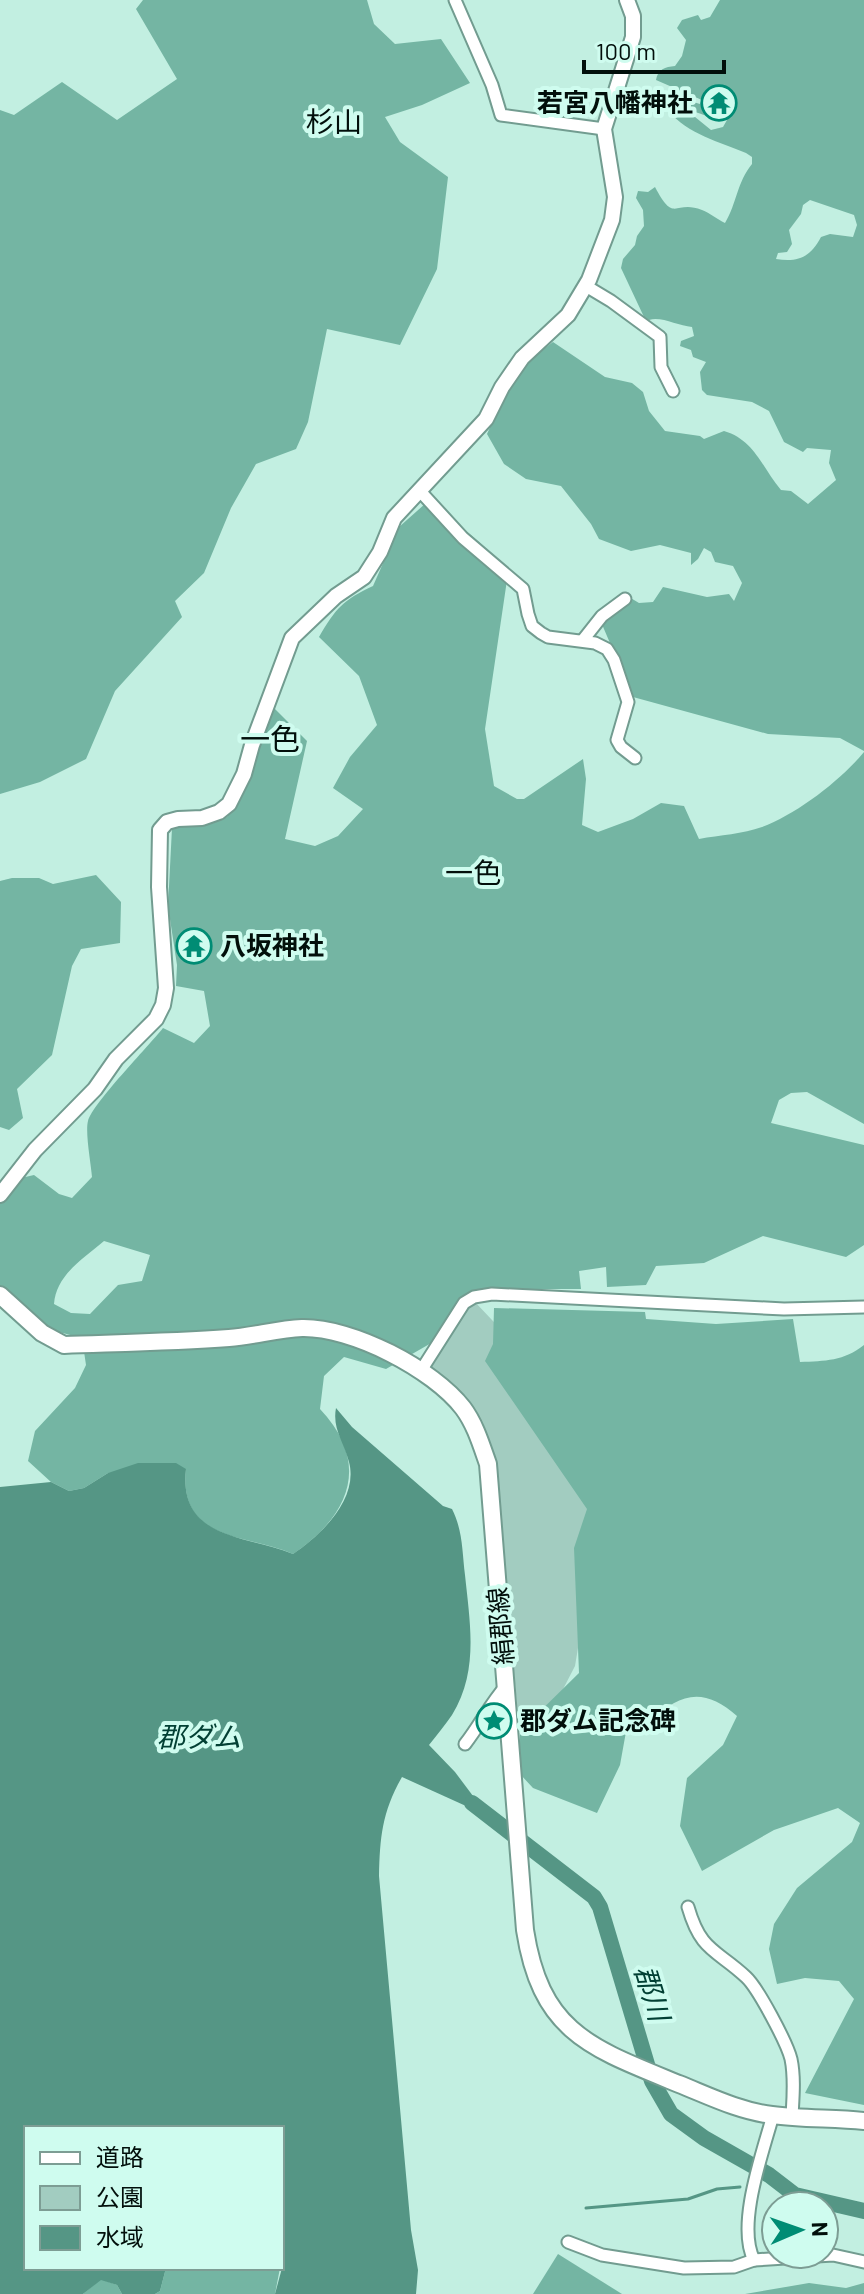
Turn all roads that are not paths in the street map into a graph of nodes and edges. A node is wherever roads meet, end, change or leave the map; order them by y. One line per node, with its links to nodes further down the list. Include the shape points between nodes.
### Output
1 (455, 0): 3 (street, via 501,115)
2 (627, 0): 3 (street, via 633,37)
3 (604, 129): 4 (street, via 615,197 612,220)
4 (586, 286): 5 (street, via 660,337 661,367); 6 (street, via 568,315 522,358 486,419)
5 (673, 391)
6 (419, 490): 8 (street, via 445,521 523,589 532,626 548,637); 10 (street, via 394,518 364,577 292,638 229,804 202,818 167,822 160,830 163,1005)
7 (625, 599): 8 (street)
8 (583, 640): 9 (street, via 607,649 614,660 628,702 617,740)
9 (635, 758)
10 (0, 1195)
11 (0, 1295): 13 (main road, 絹郡線, via 42,1333 64,1345 233,1338 304,1328 332,1331)
12 (864, 1307): 13 (street, via 784,1309 492,1294 464,1303)
13 (422, 1369): 14 (main road, 絹郡線, via 464,1409 488,1464)
14 (506, 1686): 15 (street); 17 (main road, 絹郡線, via 525,1930 540,1989 581,2040 741,2109)
15 (465, 1744)
16 (688, 1907): 18 (street, via 695,1931 747,1978 780,2035 791,2058)
17 (773, 2115): 18 (main road, 絹郡線); 21 (street, via 750,2200 749,2252)
18 (792, 2116): 19 (main road, 絹郡線)
19 (864, 2121)
20 (568, 2242): 21 (street, via 602,2255 684,2268 734,2267)
21 (754, 2260): 22 (street, via 833,2255)
22 (864, 2262)

